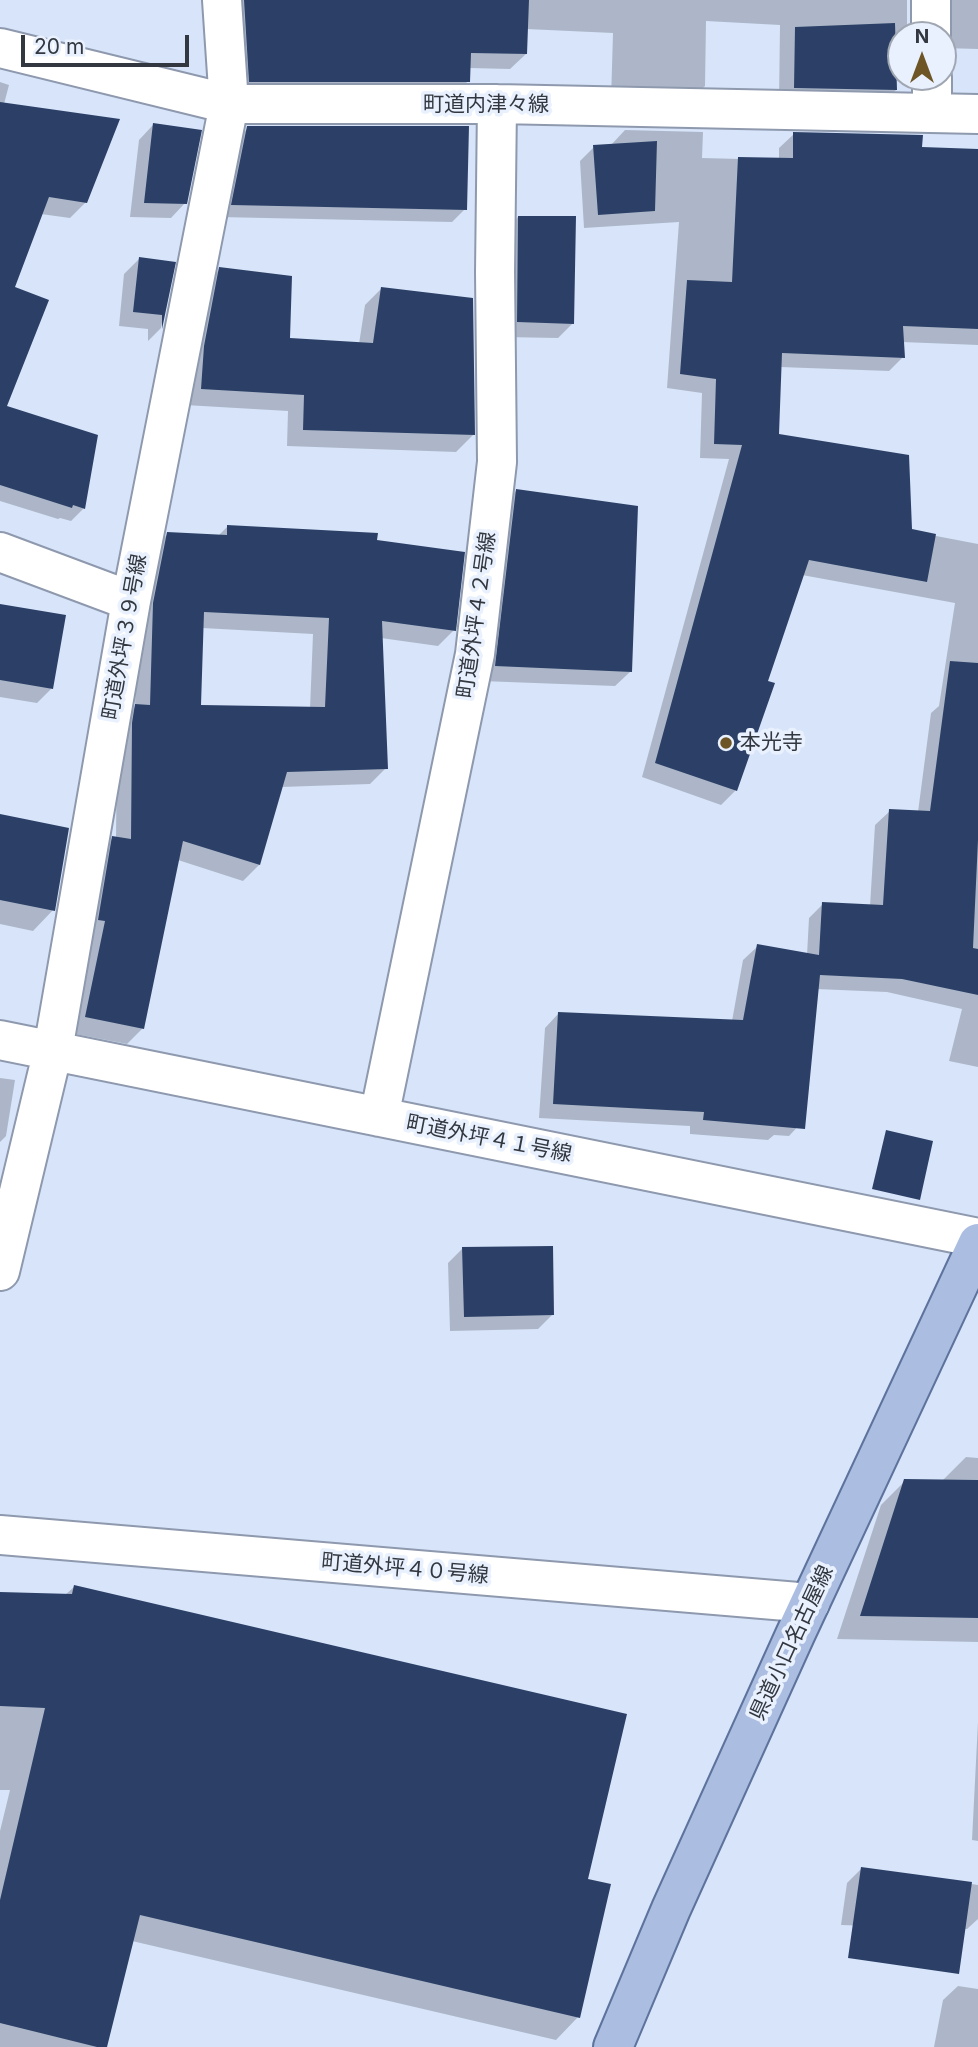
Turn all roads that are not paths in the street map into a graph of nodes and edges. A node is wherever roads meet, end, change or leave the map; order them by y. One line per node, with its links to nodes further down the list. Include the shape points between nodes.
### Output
1 (222, 0): 6 (street, 町道外坪３９号線)
2 (931, 0): 3 (street)
3 (931, 21)
4 (0, 48): 6 (street, 町道内津々線)
5 (932, 95): 7 (street, 町道内津々線); 8 (street, 町道内津々線)
6 (229, 104): 7 (street, 町道内津々線); 10 (street, 町道外坪３９号線)
7 (497, 104): 13 (street, 町道外坪４２号線, via 498,462 475,654)
8 (978, 114)
9 (0, 552): 10 (street)
10 (131, 601): 12 (street, 町道外坪３９号線)
11 (0, 1040): 12 (street, 町道外坪４１号線)
12 (53, 1050): 13 (street, 町道外坪４１号線); 15 (street, 町道外坪３９号線)
13 (379, 1117): 14 (street, 町道外坪４１号線)
14 (978, 1240): 17 (main road, 県道小口名古屋線)
15 (2, 1258)
16 (0, 1535): 17 (street, 町道外坪４０号線)
17 (810, 1603): 18 (main road, 県道小口名古屋線)
18 (613, 2047)

